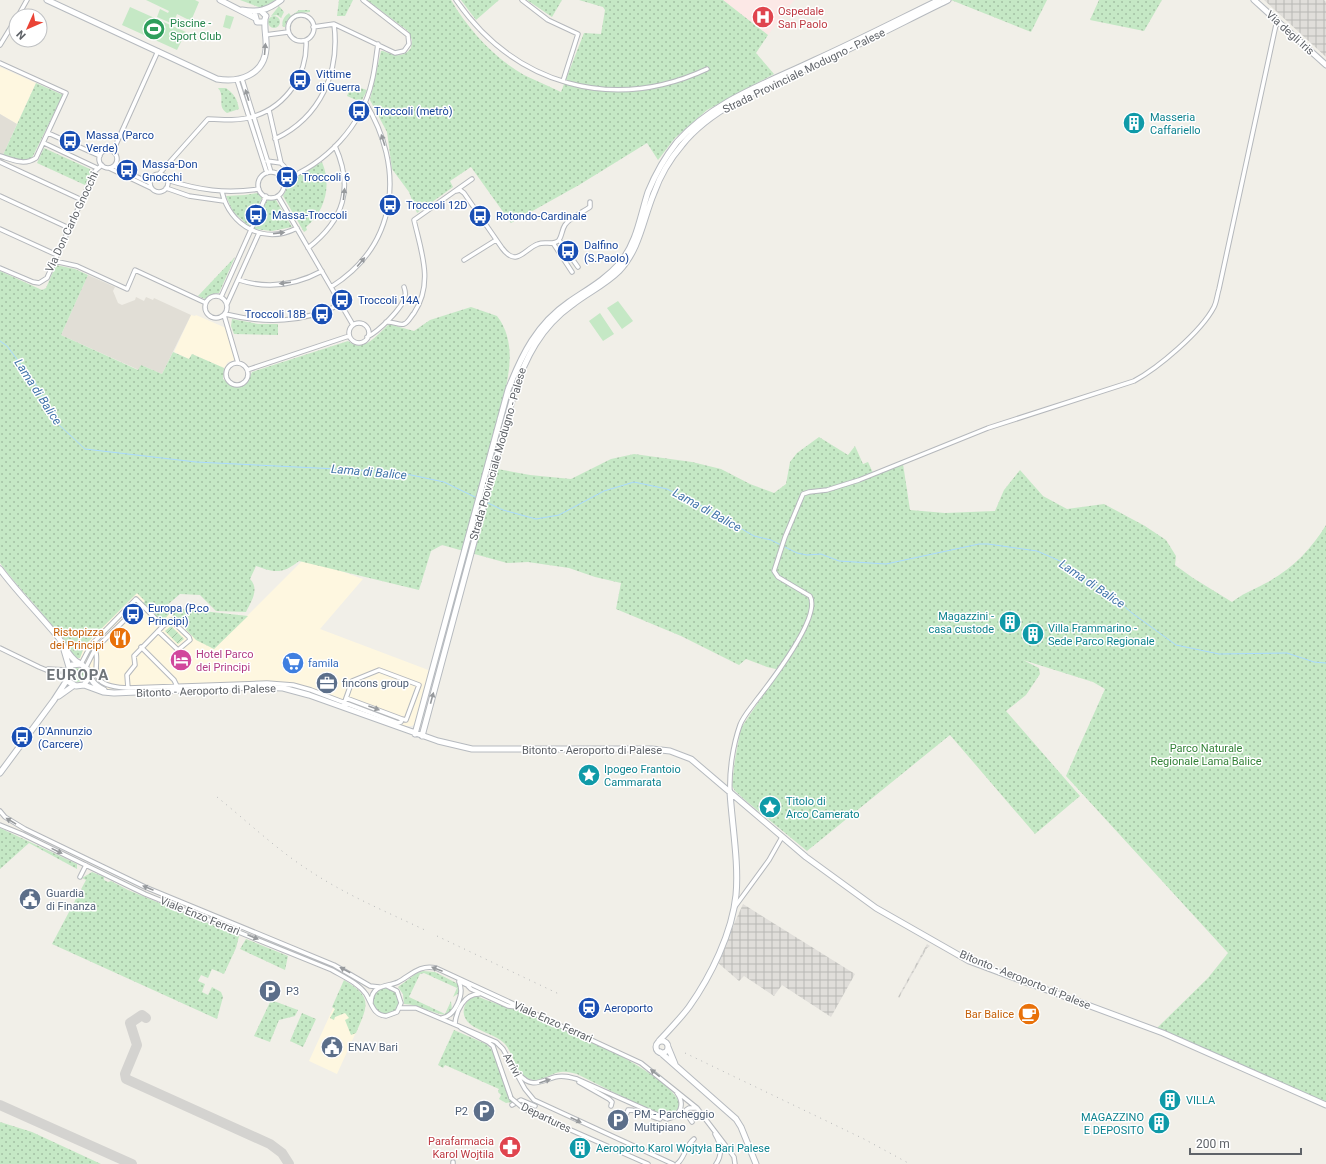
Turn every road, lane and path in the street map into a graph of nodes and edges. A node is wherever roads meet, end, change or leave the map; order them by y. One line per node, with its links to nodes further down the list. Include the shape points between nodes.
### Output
1 (47, 0): 21 (main road)
2 (220, 0): 10 (main road)
3 (363, 0): 19 (street, via 406,32 410,39 407,48 400,53)
4 (456, 0): 26 (street, via 478,28 505,53 522,64)
5 (522, 0): 26 (street, via 548,20 578,34)
6 (939, 0): 92 (main road, Strada Provinciale Modugno - Palese, via 730,101 702,119 677,142 648,192 637,233 622,261 600,282 568,302 545,321 520,358 508,390)
7 (948, 0): 92 (main road, Strada Provinciale Modugno - Palese, via 758,91 723,110 696,129 681,145 662,175 653,193 639,238 626,262 604,284 560,314 533,346 518,379)
8 (1254, 0): 12 (main road, Via degli Iris)
9 (279, 2): 10 (main road); 11 (main road)
10 (257, 14): 11 (main road, via 264,13); 11 (main road, via 259,23)
11 (266, 19): 17 (main road)
12 (1277, 20): 23 (main road, Via degli Iris); 129 (street, via 1216,302 1211,312 1161,363 1134,381 988,428 859,480 823,491 806,493 800,498 774,571 776,575 808,594 812,607 798,640 740,724)
13 (334, 24): 14 (street); 19 (street); 31 (street, via 335,58 323,94 305,118 292,130)
14 (313, 27): 16 (street, via 307,17 296,16 288,24); 18 (street, via 311,36)
15 (8, 32): 20 (street)
16 (288, 32): 17 (street); 18 (street, via 296,40)
17 (265, 35): 25 (main road, one-way to 17, via 254,72 263,60 266,48)
18 (306, 40): 28 (street, via 305,62 298,78 286,96)
19 (378, 44): 27 (street, via 372,82)
20 (0, 45)
21 (158, 51): 25 (main road, via 217,79 230,82); 34 (street)
22 (0, 63): 30 (street, via 66,93)
23 (1326, 66)
24 (707, 69): 26 (street, via 680,81 641,89 599,89)
25 (239, 80): 29 (street)
26 (563, 81)
27 (365, 102): 33 (street, via 353,124); 79 (street, one-way to 27, via 353,271 365,257 381,230 389,204 391,180 388,159 379,130)
28 (269, 110): 29 (street); 31 (street)
29 (251, 117): 37 (street); 44 (street); 45 (street, via 208,119)
30 (48, 133): 32 (street); 36 (street)
31 (276, 139): 39 (street)
32 (44, 143): 35 (street, via 36,158 29,163); 42 (street)
33 (335, 146): 46 (street, via 321,159); 70 (street, one-way to 33, via 334,223 341,208 344,173)
34 (113, 151): 36 (street, via 105,151); 41 (street, via 117,158)
35 (0, 156)
36 (100, 156): 40 (street)
37 (267, 160): 39 (street); 44 (street)
38 (0, 162): 59 (street)
39 (281, 163): 46 (street)
40 (102, 165): 42 (street, Via Don Carlo Gnocchi); 43 (street)
41 (114, 166): 43 (street); 50 (street)
42 (97, 168): 59 (street, Via Don Carlo Gnocchi)
43 (108, 168): 51 (street)
44 (269, 172): 49 (street, via 278,174); 53 (street, via 260,179)
45 (159, 174): 48 (street, via 164,175); 50 (street, via 153,175)
46 (293, 176): 49 (street)
47 (472, 179): 54 (street)
48 (167, 180): 52 (street); 55 (street, via 204,191)
49 (283, 180): 58 (street, via 283,190)
50 (150, 183): 51 (street)
51 (151, 188): 52 (street, via 159,192)
52 (166, 188): 60 (street, via 189,196)
53 (259, 189): 55 (street); 57 (street)
54 (455, 191): 67 (street, via 460,190 464,193); 86 (street, via 414,220 425,263 422,293 416,309 405,324)
55 (222, 192): 60 (street)
56 (0, 196): 62 (street)
57 (266, 196): 58 (street); 65 (street)
58 (278, 196): 63 (street)
59 (82, 200): 62 (street, Via Don Carlo Gnocchi)
60 (224, 201): 65 (street, via 236,220)
61 (590, 202): 68 (street, via 590,207 565,224)
62 (70, 228): 71 (street, Via Don Carlo Gnocchi)
63 (297, 228): 66 (street, one-way to 63, via 277,234); 70 (street)
64 (0, 229): 71 (street)
65 (250, 230): 66 (street); 81 (street)
66 (259, 233): 78 (street)
67 (496, 240): 69 (street, via 507,254 519,257 539,243); 72 (street)
68 (559, 240): 69 (street); 74 (street)
69 (553, 243): 77 (street)
70 (308, 248): 76 (street)
71 (57, 255): 73 (street, Via Don Carlo Gnocchi)
72 (464, 260)
73 (54, 261): 75 (street, Via Don Carlo Gnocchi, via 47,278 39,283 30,282); 82 (street, via 77,266 127,289 135,270)
74 (578, 267)
75 (0, 268)
76 (322, 271): 78 (street, one-way to 78, via 306,279 286,284 254,284); 79 (street)
77 (572, 272)
78 (239, 280): 83 (street)
79 (331, 287): 84 (street)
80 (404, 287): 86 (street, via 405,296 402,303)
81 (221, 297): 82 (street, via 212,297); 83 (street)
82 (206, 302): 85 (street, via 205,309 210,316 218,318)
83 (227, 304): 85 (street)
84 (341, 304): 85 (street, via 313,316 289,320 256,320); 87 (street)
85 (225, 315): 90 (street)
86 (386, 322): 89 (street, via 373,335)
87 (353, 325): 88 (street, via 349,331); 89 (street, via 365,326)
88 (350, 336): 89 (street, via 360,343); 91 (street)
89 (367, 337)
90 (238, 363): 91 (street); 91 (street, via 231,365 227,370 227,378 232,383 239,384 245,381)
91 (247, 370)
92 (492, 461): 93 (main road, Strada Provinciale Modugno - Palese)
93 (470, 544): 125 (main road, Strada Provinciale Modugno - Palese); 126 (main road, Strada Provinciale Modugno - Palese, one-way to 93)
94 (0, 569): 100 (main road)
95 (141, 604): 96 (street, via 136,599); 97 (street); 98 (street)
96 (125, 610): 97 (street); 101 (street)
97 (130, 615): 104 (street)
98 (163, 626): 99 (street); 99 (street, via 171,620 190,637 190,640 178,650)
99 (158, 631): 102 (street)
100 (57, 636): 105 (main road, via 74,661); 107 (main road, via 64,648)
101 (91, 645): 104 (street); 105 (street)
102 (141, 647): 116 (street, via 134,656 135,664 127,675); 118 (street, via 174,680)
103 (0, 648): 106 (street)
104 (95, 649): 108 (street); 116 (street, via 96,673 102,682 114,688)
105 (80, 664): 107 (main road); 108 (main road)
106 (42, 668): 107 (street); 110 (street)
107 (68, 668): 110 (main road)
108 (86, 668): 109 (main road)
109 (89, 677): 112 (main road); 119 (main road)
110 (67, 679): 114 (main road); 122 (main road)
111 (256, 684): 113 (street); 115 (street); 123 (street, via 301,687)
112 (84, 685): 114 (main road); 119 (main road, Bitonto - Aeroporto di Palese)
113 (226, 685): 117 (street); 118 (street)
114 (73, 686): 122 (main road)
115 (267, 687): 117 (main road, Bitonto - Aeroporto di Palese); 123 (main road, Bitonto - Aeroporto di Palese, via 295,690)
116 (128, 688): 118 (street); 120 (street)
117 (235, 688): 118 (main road, Bitonto - Aeroporto di Palese)
118 (178, 689): 120 (main road, Bitonto - Aeroporto di Palese)
119 (108, 692): 120 (main road, Bitonto - Aeroporto di Palese)
120 (150, 692)
121 (346, 698): 123 (street); 124 (street, one-way to 124); 124 (street, via 352,681 379,670 419,685 406,720)
122 (54, 700): 127 (main road)
123 (344, 705): 124 (street, via 398,722 401,722); 125 (main road, Bitonto - Aeroporto di Palese)
124 (402, 718)
125 (415, 734): 126 (main road, Bitonto - Aeroporto di Palese)
126 (422, 736): 129 (main road, Bitonto - Aeroporto di Palese, via 472,749 670,751 691,759)
127 (2, 770): 128 (main road)
128 (0, 777)
129 (730, 792): 132 (main road, Bitonto - Aeroporto di Palese); 135 (main road, via 736,881)
130 (0, 811): 139 (street, Viale Enzo Ferrari, one-way to 130, via 370,986 334,965 145,887 25,829)
131 (0, 826): 133 (street, Viale Enzo Ferrari, one-way to 133)
132 (782, 837): 135 (street); 157 (main road, Bitonto - Aeroporto di Palese, via 876,908 970,960 1163,1033)
133 (86, 865): 134 (street); 141 (street, Viale Enzo Ferrari, one-way to 141, via 145,894 332,970 359,987)
134 (80, 877)
135 (734, 909): 148 (main road, via 710,971 690,1006)
136 (458, 979): 137 (street, Viale Enzo Ferrari, one-way to 137, via 430,966 420,968); 138 (street); 143 (street, Viale Enzo Ferrari); 145 (street, via 462,992 453,1012)
137 (387, 986): 139 (street, Viale Enzo Ferrari); 142 (street, via 400,994)
138 (468, 986): 140 (street); 143 (street)
139 (380, 987): 141 (street, via 373,994)
140 (480, 994): 143 (street, via 508,1006); 147 (street, via 465,999)
141 (371, 1003): 142 (street, Viale Enzo Ferrari, via 374,1011 382,1016 392,1016)
142 (400, 1008): 144 (street, via 416,1008)
143 (521, 1008): 155 (street, Viale Enzo Ferrari, one-way to 143, via 636,1060)
144 (433, 1015): 146 (street); 167 (street, Departures, bridge, via 493,1046 512,1098 524,1109)
145 (446, 1017): 146 (street); 147 (street)
146 (441, 1018): 147 (street)
147 (455, 1023): 152 (street, Arrivi, via 496,1042)
148 (670, 1030): 149 (main road); 150 (main road)
149 (659, 1041): 150 (main road, via 665,1041); 151 (main road, via 656,1047)
150 (668, 1046): 151 (main road, via 666,1052); 153 (main road)
151 (660, 1052): 153 (main road)
152 (513, 1067): 154 (street, one-way to 154, via 521,1077 534,1083 542,1083 555,1077); 169 (street, Arrivi, one-way to 169, via 534,1100)
153 (676, 1067): 173 (main road, via 742,1126)
154 (569, 1077): 159 (street, via 609,1099 612,1102); 163 (street)
155 (674, 1088): 160 (street, Viale Enzo Ferrari); 163 (street, via 681,1100 680,1111 672,1118)
156 (512, 1104): 158 (street, via 521,1100)
157 (1326, 1105)
158 (535, 1106)
159 (611, 1106)
160 (697, 1108): 162 (street, Viale Enzo Ferrari); 164 (street, via 686,1110)
161 (627, 1113): 163 (street, via 632,1109 650,1117)
162 (705, 1118): 171 (street, via 719,1140); 172 (street, via 734,1157)
163 (664, 1119)
164 (692, 1122)
165 (694, 1139): 170 (street)
166 (653, 1157): 168 (street)
167 (648, 1164)
168 (668, 1164)
169 (673, 1164)
170 (677, 1164)
171 (716, 1164)
172 (735, 1164)
173 (756, 1164)

